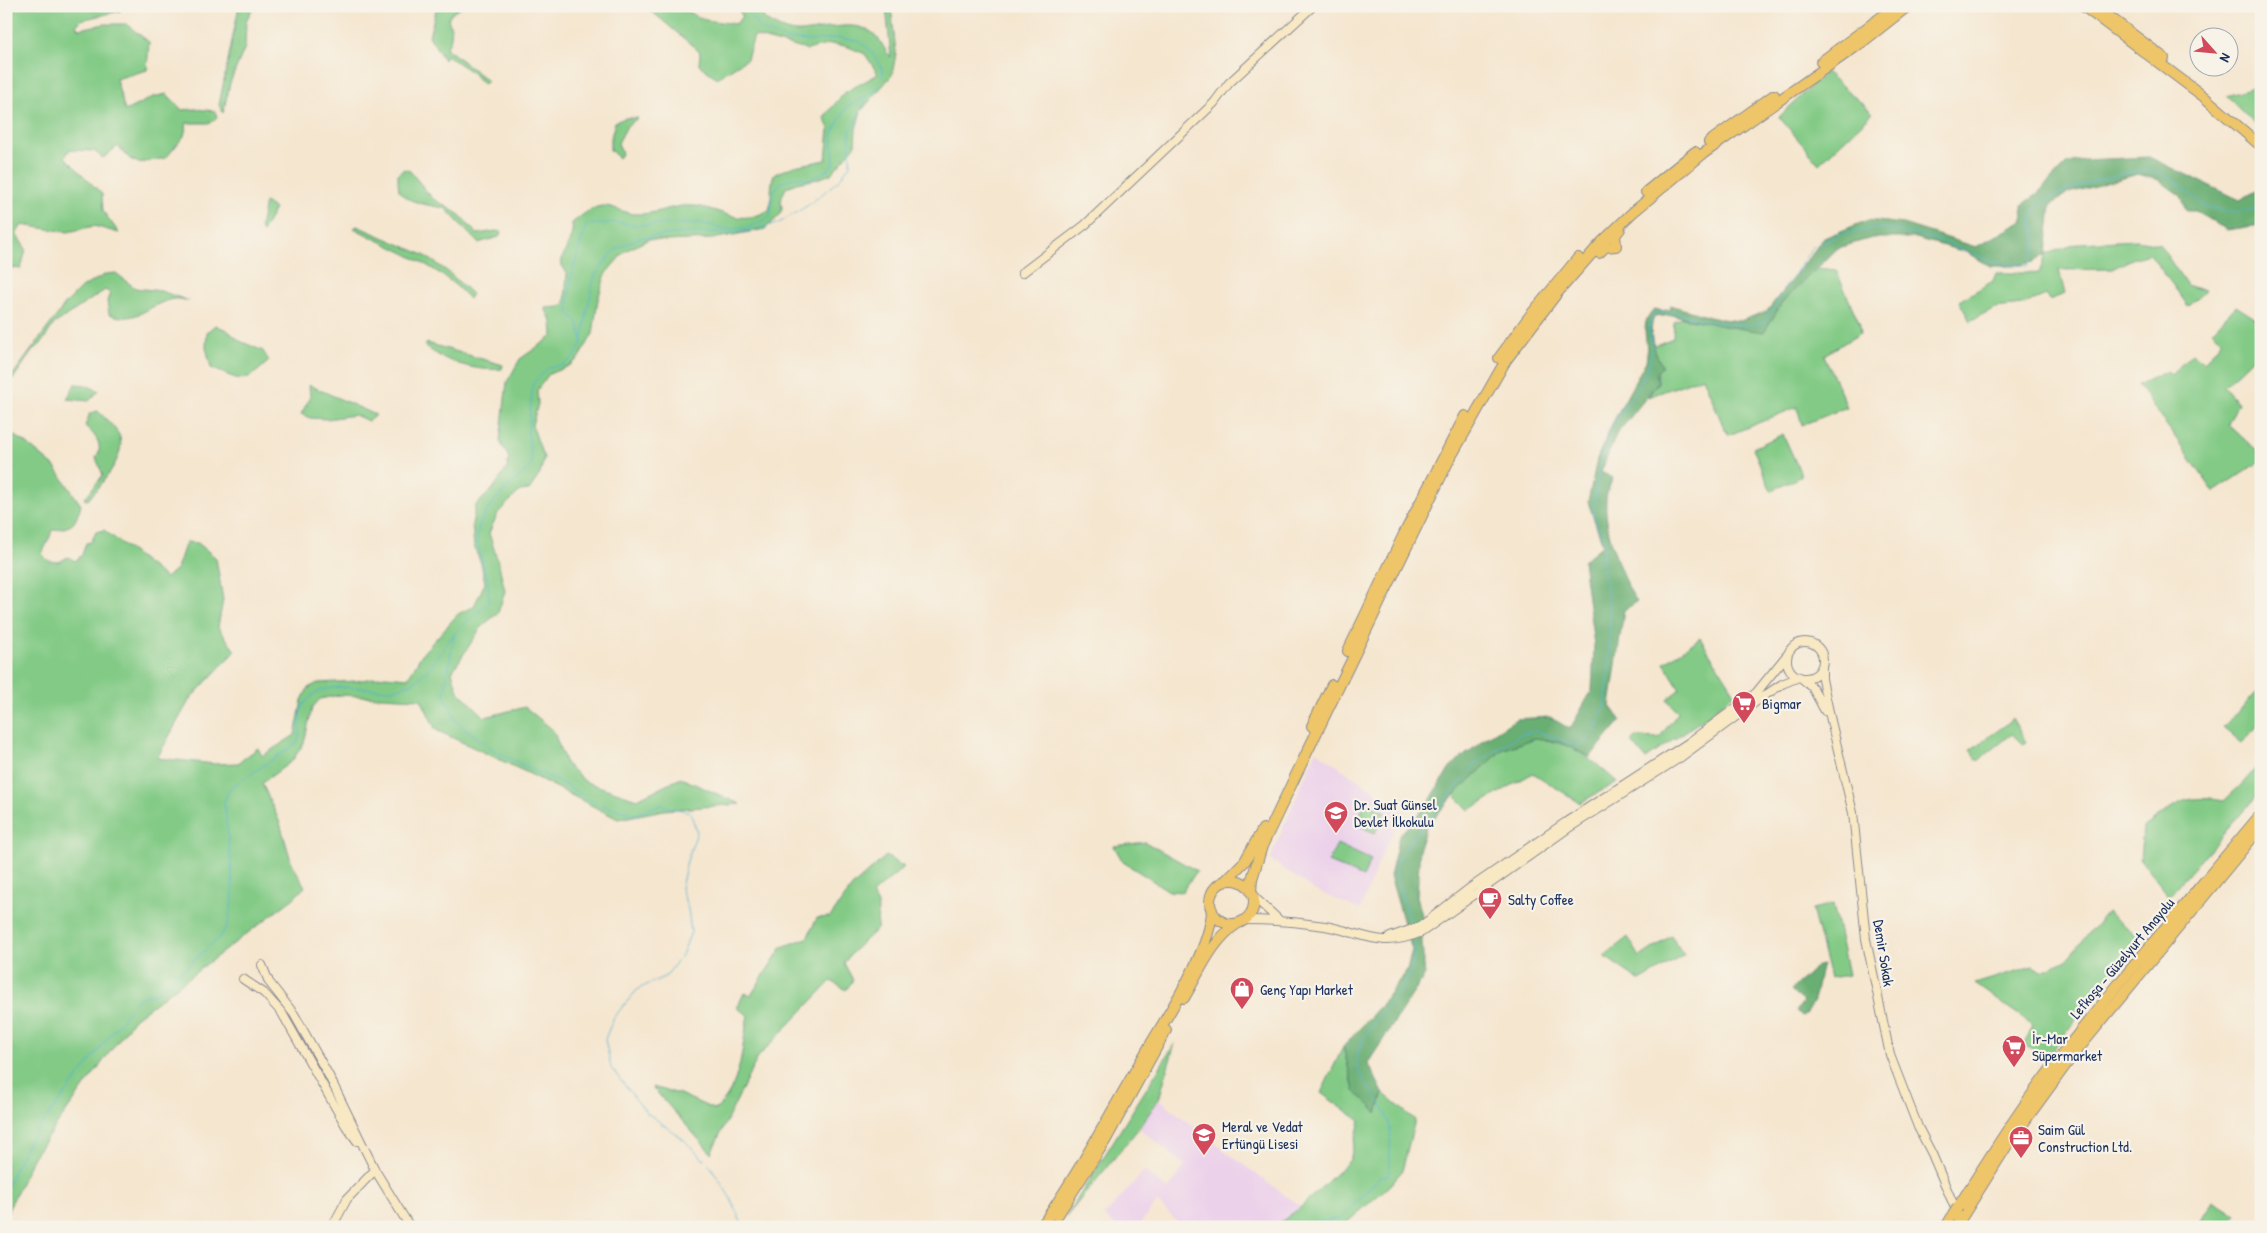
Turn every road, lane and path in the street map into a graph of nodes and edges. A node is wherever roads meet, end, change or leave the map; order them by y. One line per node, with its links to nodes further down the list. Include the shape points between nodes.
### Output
1 (1313, 6): 8 (street, via 1229,83 1214,103 1085,225)
2 (1896, 6): 15 (highway, via 1650,189 1593,242 1529,317 1494,365 1452,439 1256,842 1245,861)
3 (1908, 6): 16 (highway, via 1861,43 1704,153 1621,228 1615,235 1616,246 1605,247 1506,360 1445,468 1262,846 1252,879)
4 (2083, 6): 7 (highway, via 2203,96)
5 (2095, 6): 6 (highway, via 2218,99)
6 (2261, 137)
7 (2261, 146)
8 (1022, 273)
9 (1787, 655): 10 (street, via 1797,643 1813,643 1823,656); 11 (street, via 1790,671); 20 (street, via 1756,693 1735,710 1470,888)
10 (1822, 667): 11 (street, via 1815,675); 12 (street, Demir Sokak)
11 (1800, 677): 12 (street, Demir Sokak, via 1817,694); 20 (street, via 1761,698 1681,757 1570,827)
12 (1831, 722): 25 (street, Demir Sokak, via 1853,813 1867,946 1888,1046 1908,1104)
13 (2261, 814): 25 (highway, Lefkoşa - Güzelyurt Anayolu, via 2101,1005 2011,1125)
14 (2261, 827): 25 (highway, Lefkoşa - Güzelyurt Anayolu, via 2070,1059)
15 (1224, 882): 16 (highway, via 1236,881); 17 (highway, via 1211,896)
16 (1252, 894): 18 (street); 19 (highway, via 1252,909)
17 (1212, 910): 19 (highway, via 1224,922); 28 (highway, via 1208,937 1193,969 1098,1140)
18 (1279, 920): 19 (street); 20 (street, via 1381,940 1403,937)
19 (1241, 921): 29 (highway, via 1218,940 1105,1141)
20 (1422, 929)
21 (262, 965): 23 (street, via 269,982 294,1014 336,1088)
22 (243, 979): 23 (street, via 264,993 282,1013 346,1126)
23 (366, 1151): 24 (street)
24 (376, 1170): 26 (street, via 346,1199); 27 (street)
25 (1958, 1219): 30 (highway, Lefkoşa - Güzelyurt Anayolu)
26 (332, 1227)
27 (410, 1227)
28 (1041, 1227)
29 (1049, 1227)
30 (1946, 1227)

